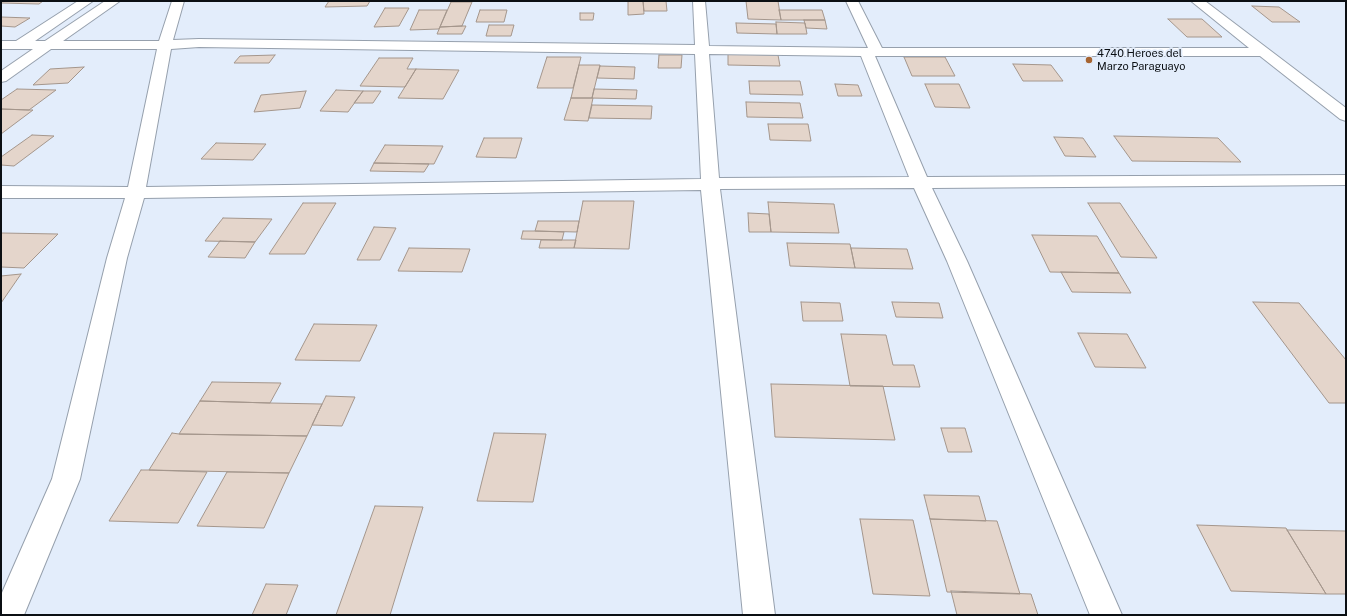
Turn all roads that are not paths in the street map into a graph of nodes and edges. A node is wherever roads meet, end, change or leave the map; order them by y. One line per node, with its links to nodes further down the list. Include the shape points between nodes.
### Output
1 (87, 1): 8 (street)
2 (114, 1): 9 (street)
3 (178, 1): 10 (street)
4 (699, 1): 11 (street)
5 (852, 1): 12 (street)
6 (1197, 1): 13 (street)
7 (1, 44): 8 (street)
8 (19, 44): 9 (street); 14 (street)
9 (48, 45): 10 (street); 15 (street)
10 (164, 45): 11 (street, via 199,43); 21 (street)
11 (701, 49): 12 (street); 19 (street)
12 (872, 52): 13 (street); 18 (street)
13 (1263, 52): 16 (street)
14 (1, 57)
15 (1, 78)
16 (1346, 116)
17 (1346, 180): 18 (street)
18 (920, 182): 19 (street); 24 (street, via 957,261)
19 (710, 184): 21 (street); 23 (street)
20 (1, 192): 21 (street)
21 (136, 193): 22 (street, via 117,258 66,479)
22 (8, 615)
23 (758, 615)
24 (1106, 615)

